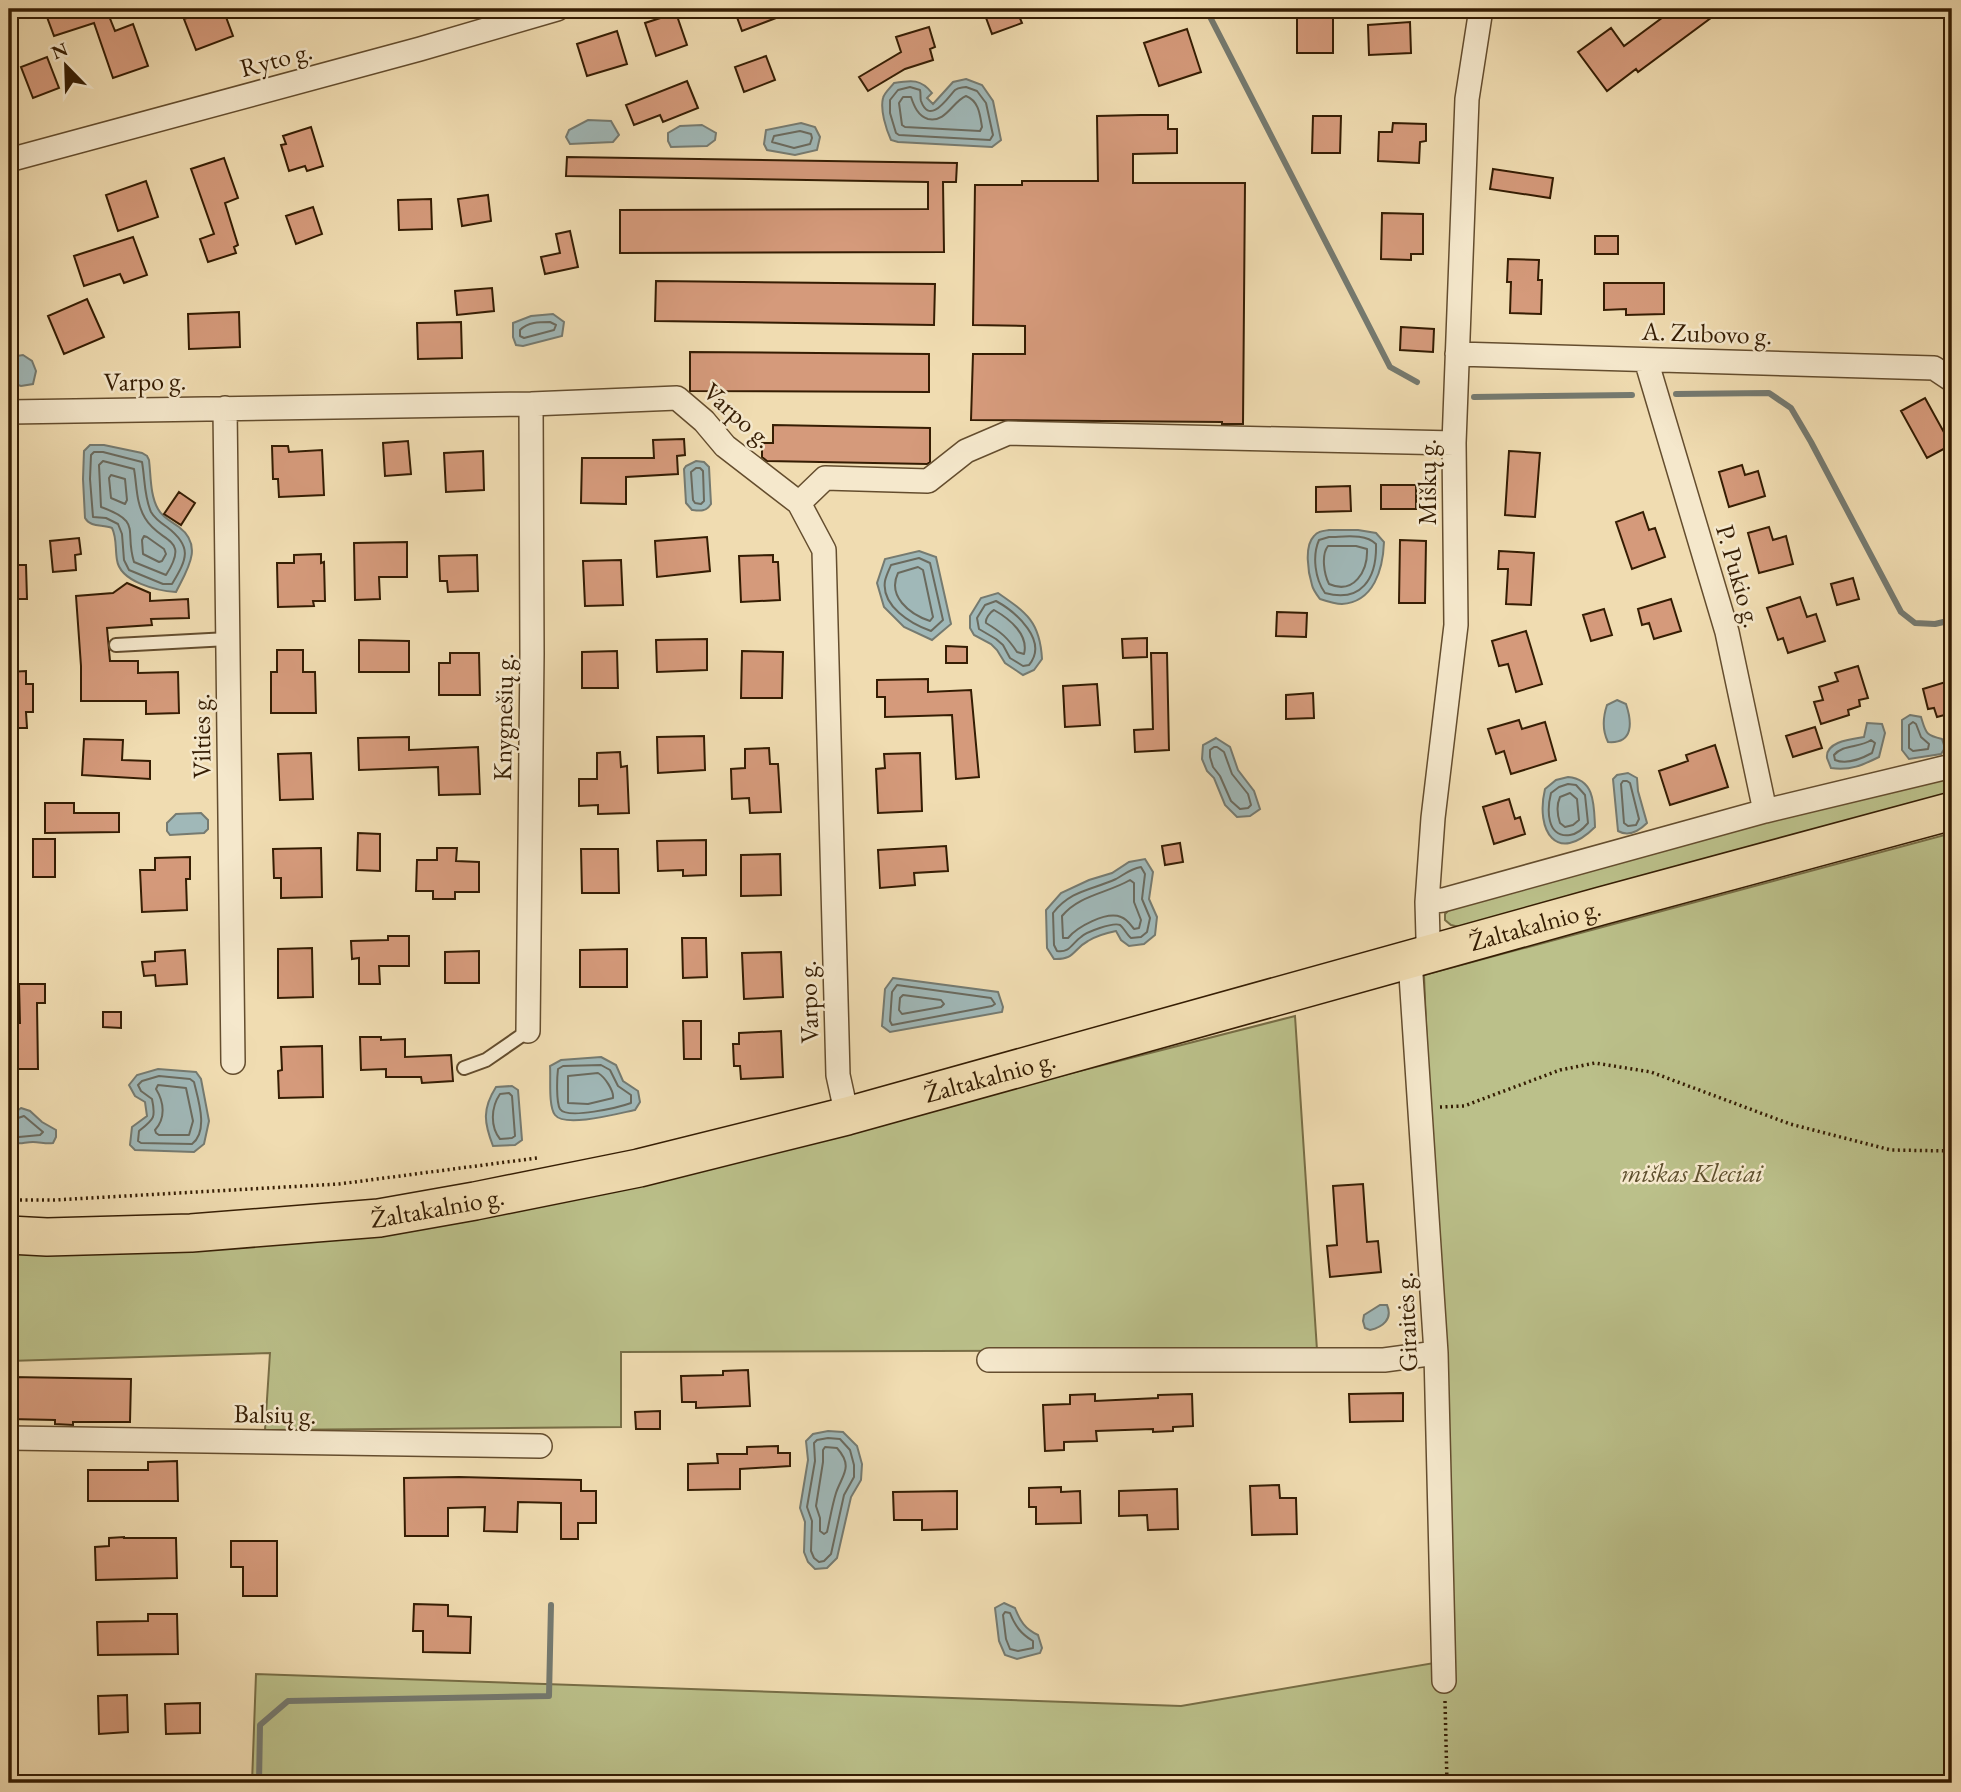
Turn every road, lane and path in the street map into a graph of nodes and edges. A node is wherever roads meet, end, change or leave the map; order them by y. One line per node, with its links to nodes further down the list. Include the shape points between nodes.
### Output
1 (558, 9): 3 (street, Ryto g.)
2 (1482, 9): 4 (street, Miškų g., via 1467,99)
3 (9, 160)
4 (1457, 355): 5 (street, A. Zubovo g.); 10 (street, Miškų g.)
5 (1646, 360): 6 (street, A. Zubovo g., via 1934,368); 15 (street, P. Pukio g., via 1727,632)
6 (1952, 380)
7 (531, 404): 8 (street, Varpo g.); 11 (street, Varpo g., via 677,398 725,446); 19 (street, Knygnešių g.)
8 (225, 408): 9 (street, Varpo g.); 12 (street, Vilties g.)
9 (9, 412)
10 (1454, 443): 11 (street, via 1008,433 966,451 928,481 825,478); 17 (street, Miškų g., via 1456,625)
11 (799, 503): 23 (street, Varpo g., via 824,550 838,1075)
12 (228, 639): 13 (lane); 20 (street, Vilties g.)
13 (116, 645)
14 (1952, 766): 15 (street)
15 (1765, 811): 17 (street)
16 (1952, 811): 18 (main road, Žaltakalnio g.)
17 (1427, 902): 18 (street, Miškų g., via 1428,938)
18 (1420, 957): 22 (street, Giraitės g.); 23 (main road, Žaltakalnio g.)
19 (528, 1031): 21 (lane, via 486,1060)
20 (233, 1062)
21 (464, 1068)
22 (1420, 1108): 24 (path, via 1464,1106 1560,1070 1595,1063 1651,1072 1790,1124 1891,1150); 28 (street, Giraitės g.)
23 (846, 1116): 27 (main road, Žaltakalnio g., via 639,1168 379,1218 191,1233)
24 (1952, 1151)
25 (548, 1158): 26 (path, via 339,1184)
26 (9, 1200)
27 (9, 1235)
28 (1436, 1353): 29 (street, via 1384,1360); 32 (street, Giraitės g.)
29 (989, 1360)
30 (9, 1438): 31 (street, Balsių g.)
31 (540, 1446)
32 (1444, 1681): 33 (path)
33 (1447, 1783)

